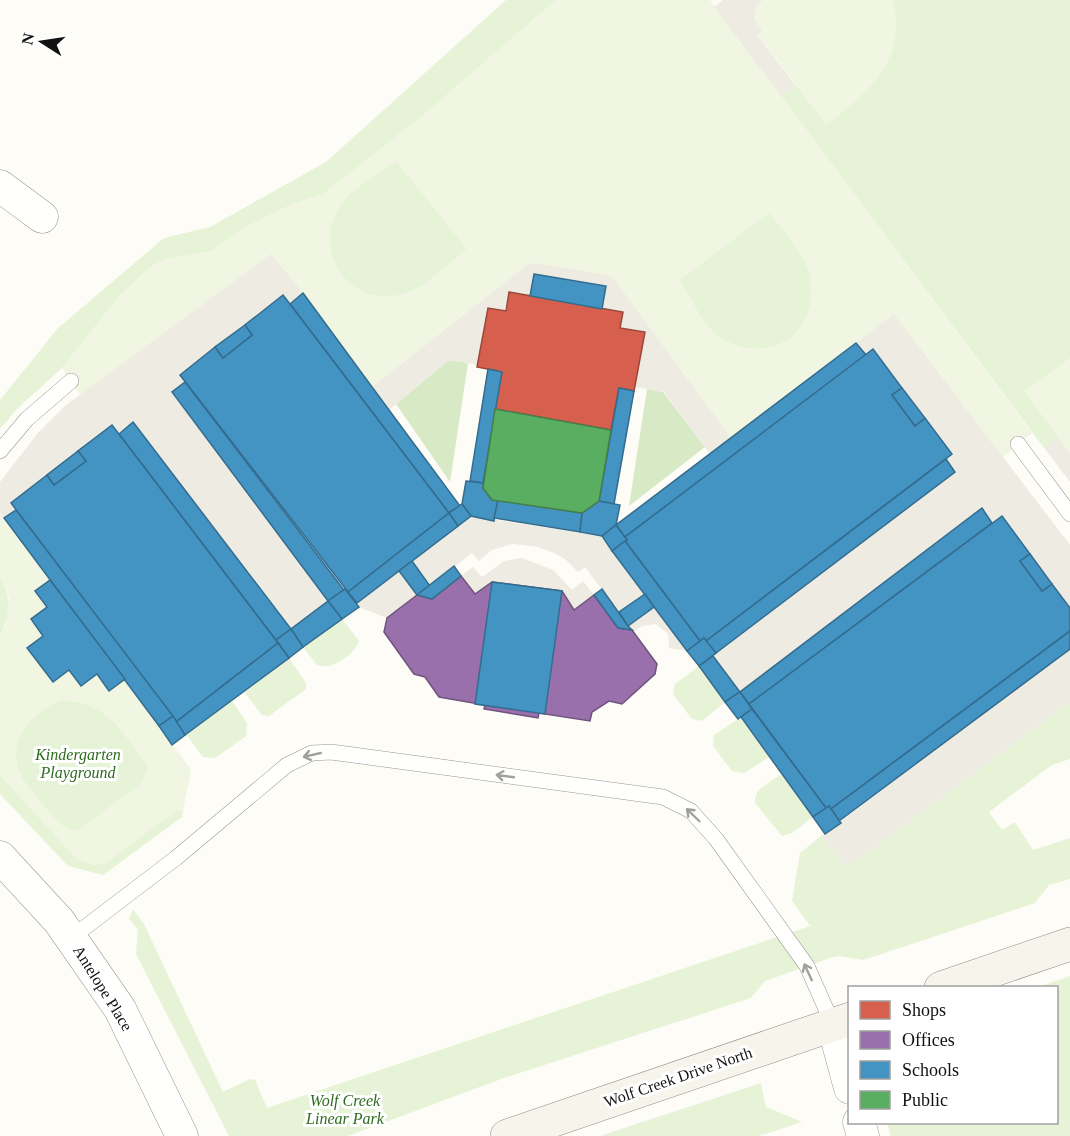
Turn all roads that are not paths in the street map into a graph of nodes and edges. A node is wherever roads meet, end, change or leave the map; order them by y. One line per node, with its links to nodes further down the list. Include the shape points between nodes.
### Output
1 (0, 186): 2 (street)
2 (42, 217)
3 (71, 381): 5 (lane, via 27,418)
4 (1018, 444): 6 (lane)
5 (0, 451)
6 (1070, 514)
7 (0, 857): 8 (street, Antelope Place)
8 (71, 938): 11 (lane, one-way to 8, via 807,966 716,839 691,810 680,804 663,797 332,752 312,753 287,765 176,858); 13 (street, Antelope Place, via 120,1009)
9 (1070, 944): 10 (street)
10 (945, 986)
11 (841, 1022): 12 (street); 14 (street, Wolf Creek Drive North)
12 (848, 1080)
13 (182, 1136)
14 (507, 1136)

